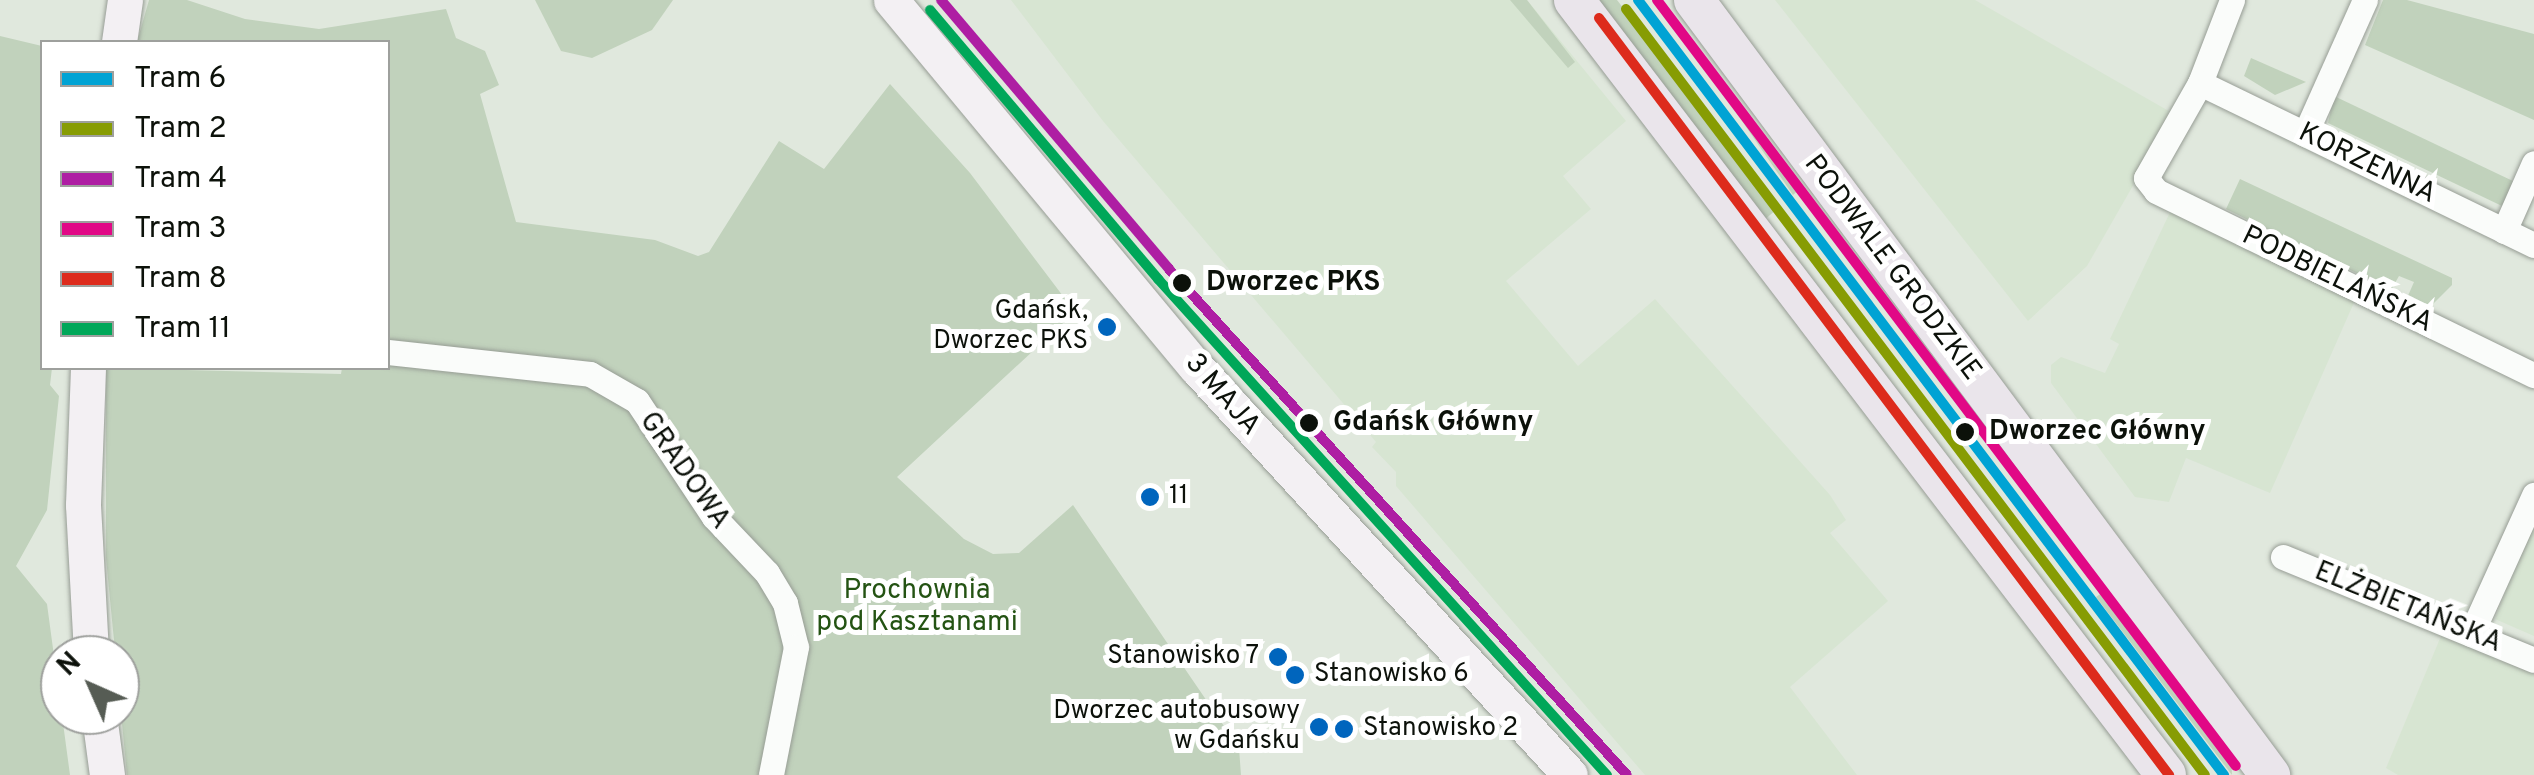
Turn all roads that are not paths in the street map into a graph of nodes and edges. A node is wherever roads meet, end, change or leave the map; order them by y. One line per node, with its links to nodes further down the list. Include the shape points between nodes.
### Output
1 (125, 0): 7 (main road)
2 (892, 0): 24 (main road, 3 MAJA, via 1196,367)
3 (1574, 0): 25 (main road)
4 (1694, 0): 26 (main road, PODWALE GRODZKIE)
5 (2232, 0): 8 (street)
6 (2365, 0): 9 (street)
7 (119, 40)
8 (2200, 83): 9 (street, KORZENNA); 15 (street, PODBIELAŃSKA, via 2146,178 2156,191)
9 (2305, 134): 11 (street, KORZENNA)
10 (2534, 163): 11 (street)
11 (2504, 230): 12 (street, KORZENNA)
12 (2534, 245)
13 (390, 352): 23 (street, GRADOWA, via 590,374 636,401 714,517 767,573 785,604 796,646)
14 (88, 370): 19 (main road, via 83,505)
15 (2534, 375)
16 (2534, 495): 18 (street)
17 (2282, 557): 18 (street, ELŻBIETAŃSKA)
18 (2471, 634): 20 (street, ELŻBIETAŃSKA)
19 (90, 635)
20 (2534, 660)
21 (102, 735): 22 (main road)
22 (107, 775)
23 (772, 775)
24 (1570, 775)
25 (2166, 775)
26 (2270, 775)

